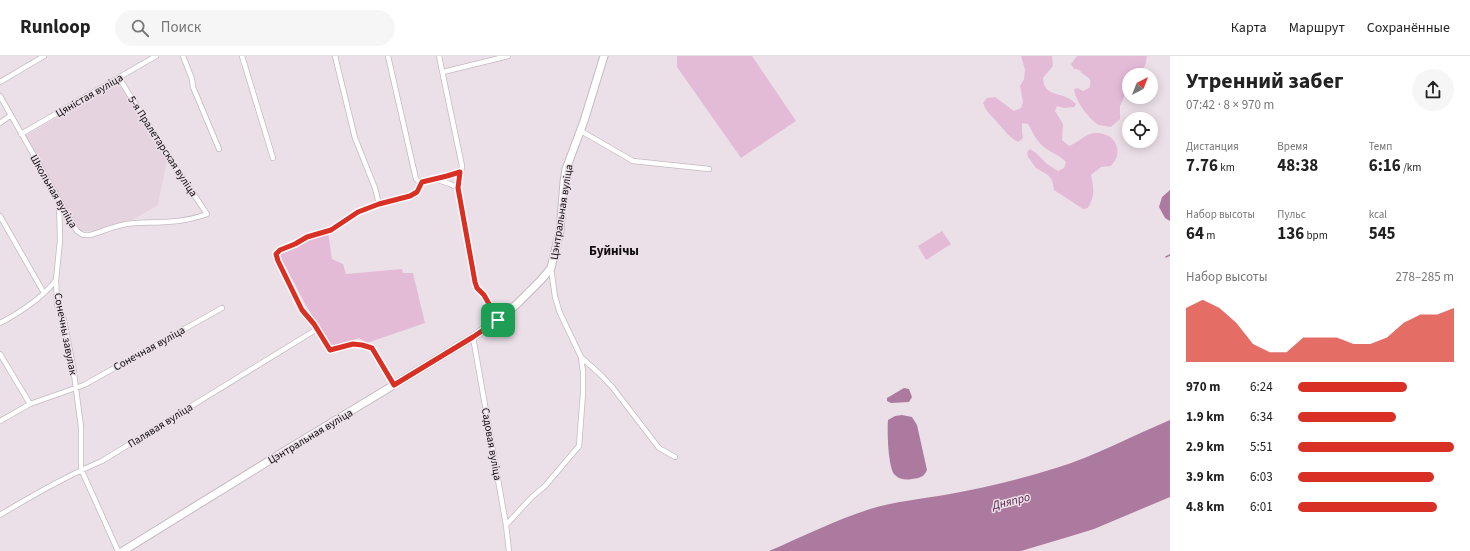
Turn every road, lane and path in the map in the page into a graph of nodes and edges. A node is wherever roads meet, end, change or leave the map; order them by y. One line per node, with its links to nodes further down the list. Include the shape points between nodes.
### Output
1 (44, 56): 12 (street)
2 (156, 56): 11 (street, Цяністая вуліца)
3 (183, 56): 18 (street)
4 (242, 56): 19 (street)
5 (335, 56): 26 (street, via 355,138)
6 (388, 56): 23 (street, via 414,173 416,179)
7 (439, 56): 10 (street)
8 (508, 56): 10 (street)
9 (604, 56): 16 (street, Цэнтральная вуліца)
10 (443, 72): 21 (street, via 462,166)
11 (119, 78): 17 (street, Цяністая вуліца); 27 (street, 5-я Пралетарская вуліца)
12 (0, 82)
13 (0, 96): 14 (street, Школьная вуліца)
14 (11, 115): 15 (street); 17 (street, Школьная вуліца)
15 (0, 123)
16 (581, 131): 20 (street, via 633,162); 29 (street, Цэнтральная вуліца, via 566,169 560,231)
17 (21, 134): 25 (street, Школьная вуліца)
18 (219, 149)
19 (273, 158)
20 (709, 169)
21 (460, 172): 22 (street); 24 (street)
22 (434, 180): 23 (street); 24 (street)
23 (422, 182): 26 (street, via 417,192 410,196)
24 (458, 188): 33 (street, via 475,282)
25 (59, 200): 27 (street, Школьная вуліца, via 77,231 86,236 128,224 176,222); 30 (street, Сонечны завулак, via 60,240)
26 (379, 204): 35 (street, via 358,212 331,230 307,237 276,254 302,310)
27 (207, 214)
28 (0, 216): 31 (street)
29 (551, 268): 33 (street, Цэнтральная вуліца, via 532,290); 38 (street, via 560,313)
30 (56, 280): 31 (street); 40 (street, Сонечны завулак, via 57,304 64,320)
31 (44, 293): 34 (street)
32 (222, 308): 40 (street, Сонечная вуліца, via 84,385)
33 (498, 320): 36 (street, Цэнтральная вуліца)
34 (0, 322)
35 (317, 329): 39 (street, via 330,350 353,344 372,348); 44 (street, Палявая вуліца, via 102,461)
36 (473, 337): 39 (street, Цэнтральная вуліца); 46 (street, Садовая вуліца)
37 (0, 354): 41 (street)
38 (581, 357): 43 (street, via 613,388 659,448); 46 (street, via 583,393 578,446 545,486)
39 (394, 385): 48 (street, Цэнтральная вуліца)
40 (76, 387): 41 (street, Сонечная вуліца); 44 (street, Сонечны завулак, via 81,427)
41 (30, 404): 42 (street, Сонечная вуліца)
42 (0, 421)
43 (675, 458)
44 (82, 469): 45 (street, Палявая вуліца); 47 (street)
45 (0, 515)
46 (506, 525): 49 (street, Садовая вуліца)
47 (118, 551)
48 (123, 551)
49 (509, 551)

